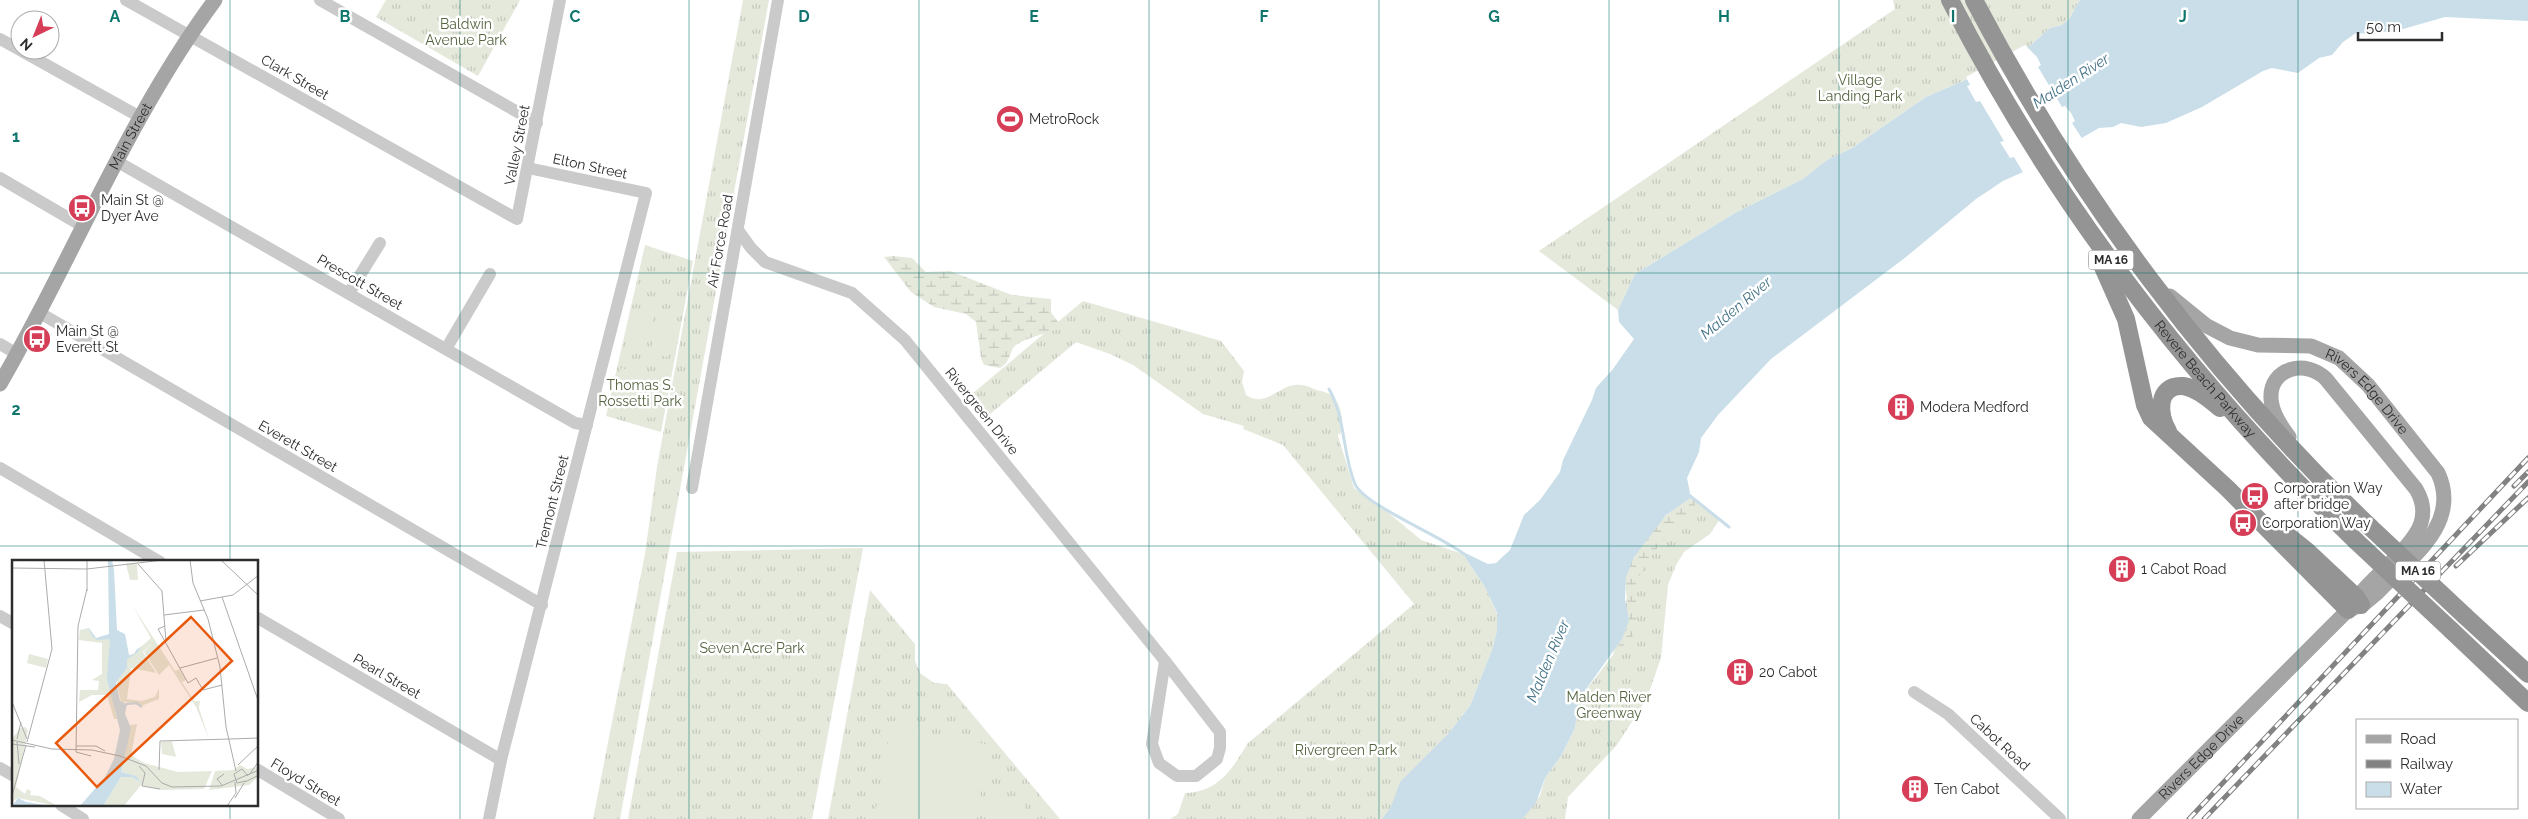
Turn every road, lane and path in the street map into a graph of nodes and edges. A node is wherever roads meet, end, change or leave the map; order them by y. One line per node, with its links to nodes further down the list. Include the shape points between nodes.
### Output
1 (126, 0): 8 (street, Clark Street)
2 (215, 0): 8 (main road, Main Street)
3 (320, 0): 11 (street)
4 (560, 0): 11 (street, Valley Street)
5 (778, 0): 19 (street, Air Force Road)
6 (1950, 0): 17 (highway, Revere Beach Parkway / MA 16, via 2003,95)
7 (1977, 7): 21 (highway, Revere Beach Parkway / MA 16, via 2025,92)
8 (189, 35): 10 (main road, Main Street); 15 (street, Clark Street)
9 (0, 39): 10 (street)
10 (140, 117): 12 (main road, Main Street)
11 (537, 123): 13 (street, Valley Street)
12 (118, 162): 18 (main road, Main Street); 23 (street, Prescott Street)
13 (528, 168): 15 (street, Valley Street, via 517,219); 16 (street, Elton Street)
14 (0, 178): 18 (street)
15 (449, 182)
16 (646, 193): 29 (street, Tremont Street)
17 (2065, 194): 30 (highway, via 2124,313 2148,412 2158,426); 31 (highway, Revere Beach Parkway / MA 16, via 2154,317)
18 (84, 227): 24 (main road, Main Street)
19 (738, 230): 34 (street, Air Force Road); 41 (street, Rivergreen Drive, via 765,262 852,293 905,340)
20 (380, 242): 23 (street)
21 (2130, 252): 33 (highway, Revere Beach Parkway / MA 16, via 2224,372); 36 (main road, Rivers Edge Drive, via 2175,301 2219,333 2252,344 2311,346 2345,362 2368,384 2435,468 2443,497 2438,529 2377,593)
22 (490, 274): 26 (street)
23 (349, 293): 26 (street, Prescott Street)
24 (40, 313): 27 (main road, Main Street); 37 (street, Everett Street)
25 (0, 344): 27 (street)
26 (446, 349): 29 (street, Prescott Street, via 575,423)
27 (18, 354): 28 (main road, Main Street)
28 (0, 384)
29 (588, 425): 37 (street, Tremont Street)
30 (2176, 441): 31 (highway, via 2164,424 2160,408 2168,391 2180,386 2207,398); 36 (highway, via 2228,489 2307,551)
31 (2259, 442): 44 (highway, Revere Beach Parkway / MA 16, bridge, via 2356,541)
32 (0, 468): 35 (street)
33 (2326, 483): 36 (main road, Rivers Edge Drive, via 2292,441 2273,409 2274,384 2280,375 2294,368 2310,368 2326,379 2413,484 2422,503 2422,520 2414,536); 42 (highway, Revere Beach Parkway / MA 16, bridge)
34 (692, 488)
35 (157, 560)
36 (2355, 604): 56 (main road, Rivers Edge Drive)
37 (542, 605): 45 (street, Tremont Street)
38 (0, 616): 40 (street)
39 (259, 619): 45 (street, Pearl Street)
40 (12, 623)
41 (1165, 661): 41 (street, Rivergreen Drive, via 1152,744 1159,763 1165,768 1177,776 1196,776 1217,759 1220,732)
42 (2528, 674)
43 (1914, 692): 55 (street, Cabot Road, via 1948,714)
44 (2528, 703)
45 (501, 760): 49 (street, Tremont Street)
46 (0, 768): 48 (street)
47 (259, 771): 52 (street, Floyd Street)
48 (12, 775)
49 (493, 797): 53 (street); 54 (street, Tremont Street)
50 (63, 806): 51 (street)
51 (83, 819)
52 (339, 819)
53 (479, 819)
54 (489, 819)
55 (2060, 819)
56 (2138, 819)

